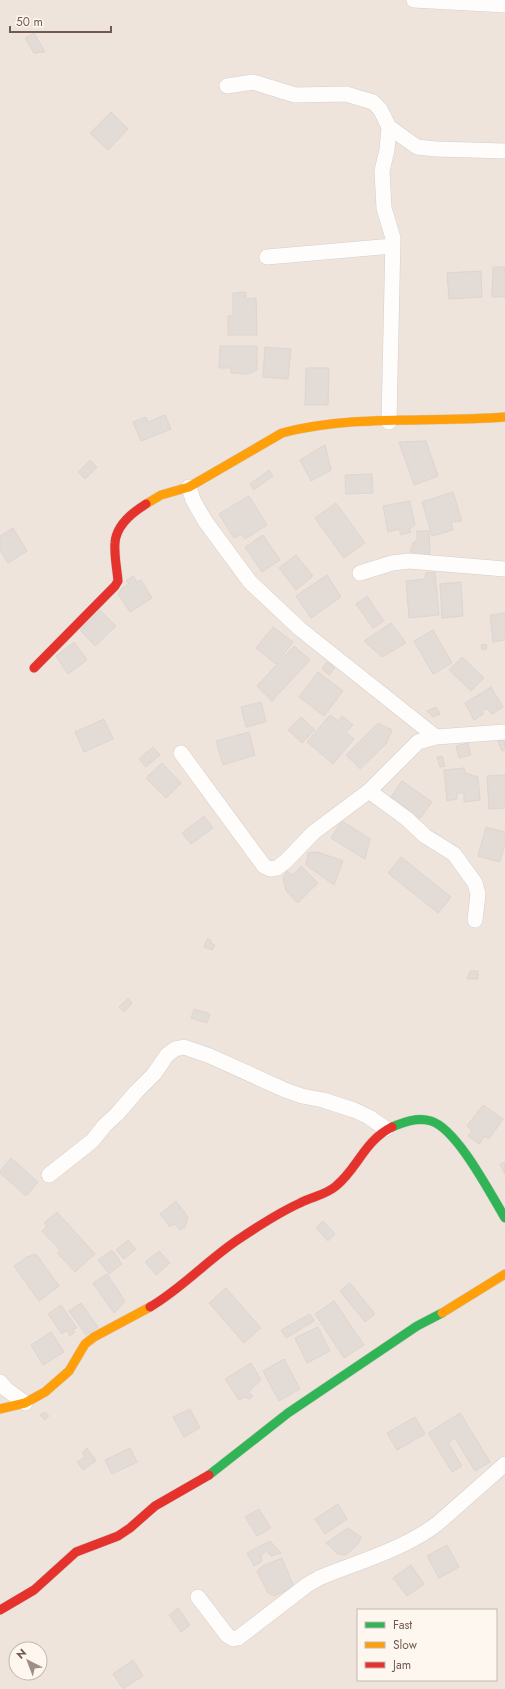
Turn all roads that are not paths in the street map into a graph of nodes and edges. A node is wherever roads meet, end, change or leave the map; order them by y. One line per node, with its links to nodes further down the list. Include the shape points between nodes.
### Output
1 (414, 0): 2 (street)
2 (505, 5)
3 (226, 86): 4 (street, via 253,82 296,95 346,94 373,102 380,109)
4 (389, 127): 5 (street, via 417,147 436,150); 6 (street, via 382,176 384,208 392,230)
5 (505, 151)
6 (393, 246): 7 (street); 9 (street)
7 (267, 257)
8 (505, 417): 9 (street)
9 (389, 422): 10 (street, via 340,422 282,433)
10 (189, 487): 13 (street, via 161,495 137,510 124,522 115,542 118,581); 15 (street, via 205,521 250,582 300,629)
11 (505, 569): 12 (street, via 409,561 392,563)
12 (360, 573)
13 (34, 668)
14 (505, 732): 15 (street)
15 (436, 737): 17 (street, via 418,742)
16 (181, 753): 17 (street, via 264,866 270,869 277,868 286,861 314,832)
17 (369, 791): 18 (street, via 425,836 454,854 475,883 478,894)
18 (476, 920)
19 (386, 1129): 20 (street, via 354,1110 285,1090 184,1047 175,1049 167,1055 154,1074 104,1125 92,1141); 21 (street, via 420,1119 442,1126 459,1144); 24 (street, via 366,1148 336,1187 323,1195 301,1202 265,1222 221,1251 162,1299 94,1337 85,1344 69,1371 59,1381)
20 (49, 1175)
21 (505, 1218)
22 (505, 1274): 28 (street, via 417,1326 288,1413 202,1480 155,1506 118,1536 76,1552 34,1590)
23 (0, 1382): 24 (street)
24 (25, 1403): 25 (street)
25 (0, 1409)
26 (505, 1464): 27 (street, via 426,1532 313,1582 238,1638 227,1635)
27 (198, 1597)
28 (0, 1610)

